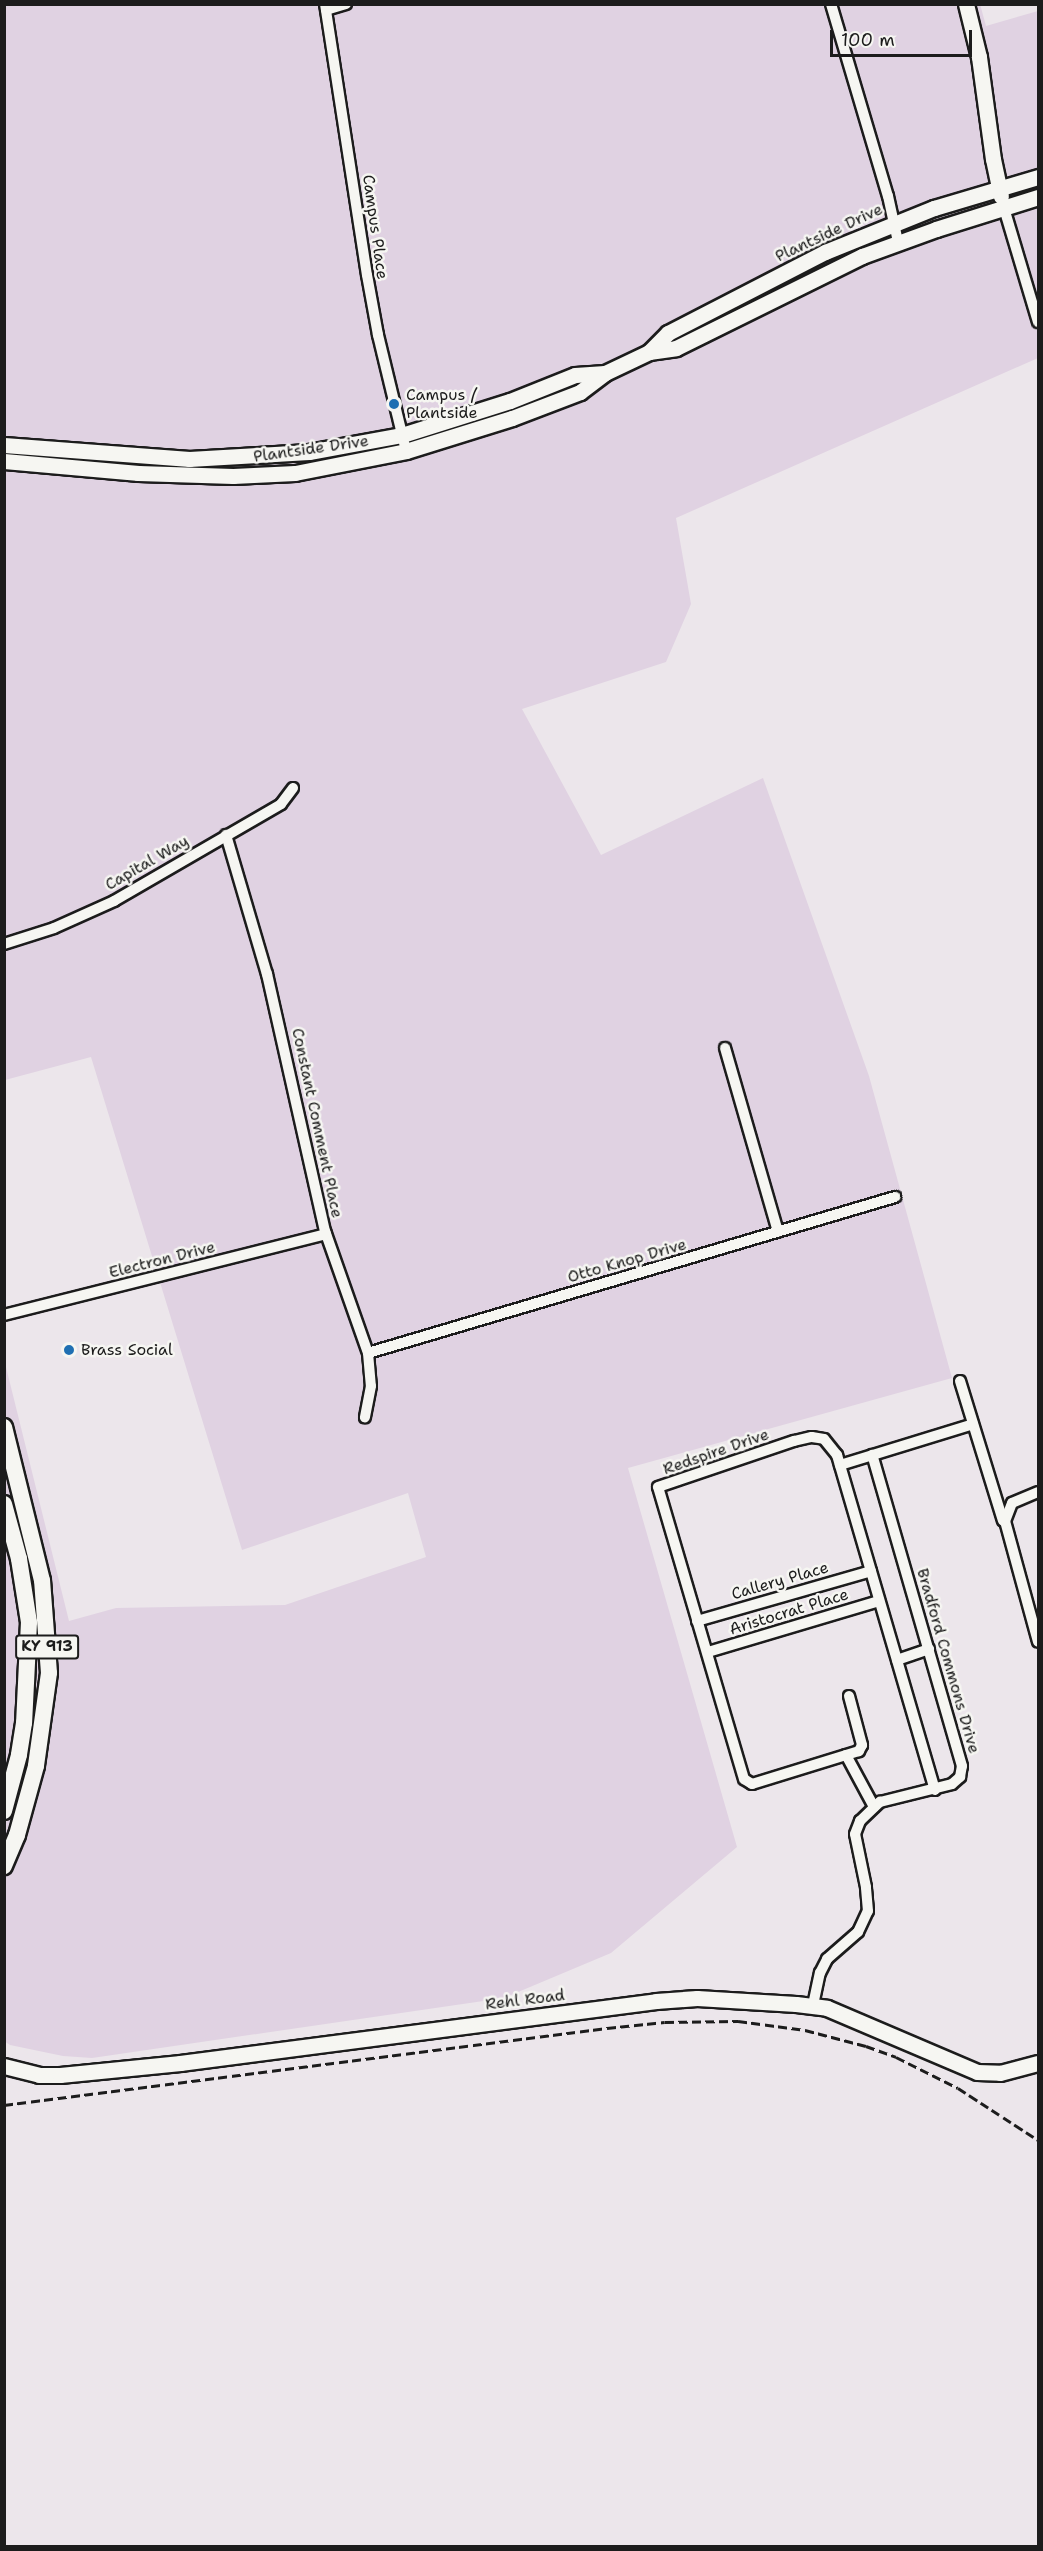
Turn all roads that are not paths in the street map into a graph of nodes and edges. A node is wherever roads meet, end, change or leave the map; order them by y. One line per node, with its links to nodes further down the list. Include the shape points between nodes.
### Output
1 (346, 4): 4 (street)
2 (831, 4): 9 (street)
3 (966, 4): 6 (street, via 979,57)
4 (326, 7): 16 (street, Campus Place, via 367,275)
5 (1038, 177): 6 (street, Plantside Drive)
6 (999, 188): 8 (street); 9 (street, Plantside Drive)
7 (1038, 197): 8 (street, Plantside Drive)
8 (1004, 208): 10 (street, Plantside Drive); 13 (street)
9 (894, 223): 10 (street); 11 (street, Plantside Drive)
10 (898, 242): 12 (street, Plantside Drive)
11 (759, 286): 12 (street); 14 (street, Plantside Drive, via 668,333)
12 (768, 302): 14 (street, Plantside Drive, via 676,348)
13 (1038, 322)
14 (649, 352): 15 (street, Plantside Drive)
15 (605, 373): 16 (street, Plantside Drive, via 574,375 510,401); 18 (street, Plantside Drive, via 580,392 546,406)
16 (402, 435): 18 (street, Campus Place); 19 (street, Plantside Drive, via 330,449 233,459)
17 (4, 445): 19 (street, Plantside Drive)
18 (406, 451): 21 (street, Plantside Drive, via 294,473 199,476)
19 (104, 452): 21 (street)
20 (4, 461): 21 (street, Plantside Drive)
21 (102, 470)
22 (293, 788): 23 (street, Capital Way, via 281,804)
23 (226, 836): 24 (street, Capital Way, via 84,915); 28 (street, Constant Comment Place, via 267,974)
24 (4, 944)
25 (725, 1048): 27 (street)
26 (895, 1197): 27 (street, Otto Knop Drive)
27 (778, 1232): 30 (street, Otto Knop Drive)
28 (326, 1234): 29 (street, Electron Drive); 30 (street, Constant Comment Place)
29 (4, 1315)
30 (368, 1353): 32 (street, Constant Comment Place, via 371,1375)
31 (960, 1381): 33 (street)
32 (365, 1417)
33 (973, 1424): 35 (street); 39 (street)
34 (4, 1427): 52 (main road, KY 913, via 42,1580 49,1673 36,1766)
35 (872, 1455): 36 (street); 44 (street, Bradford Commons Drive)
36 (840, 1465): 40 (street, Redspire Drive); 42 (street, Redspire Drive, via 824,1439 812,1437 658,1487)
37 (1038, 1492): 39 (street, via 1012,1503)
38 (4, 1504): 51 (main road, KY 913, via 19,1559 28,1622 24,1724)
39 (1005, 1527): 43 (street)
40 (871, 1571): 41 (street, Redspire Drive); 42 (street, Callery Place)
41 (879, 1601): 45 (street, Aristocrat Place); 46 (street, Redspire Drive)
42 (697, 1621): 45 (street, Redspire Drive)
43 (1038, 1642)
44 (929, 1649): 46 (street); 49 (street, Bradford Commons Drive, via 962,1766 960,1777)
45 (708, 1652): 48 (street, Redspire Drive, via 744,1779 752,1784)
46 (897, 1660): 49 (street, Redspire Drive)
47 (849, 1696): 48 (street, via 862,1745 859,1751)
48 (846, 1755): 50 (street)
49 (935, 1790): 50 (street, Bradford Commons Drive)
50 (873, 1807): 53 (street, via 860,1821 855,1834 868,1911 858,1932 827,1959)
51 (4, 1811)
52 (4, 1866)
53 (813, 2005): 54 (street, Rehl Road, via 977,2072 1000,2073); 55 (street, Rehl Road, via 674,1999 60,2075 39,2075)
54 (1038, 2063)
55 (4, 2066)

